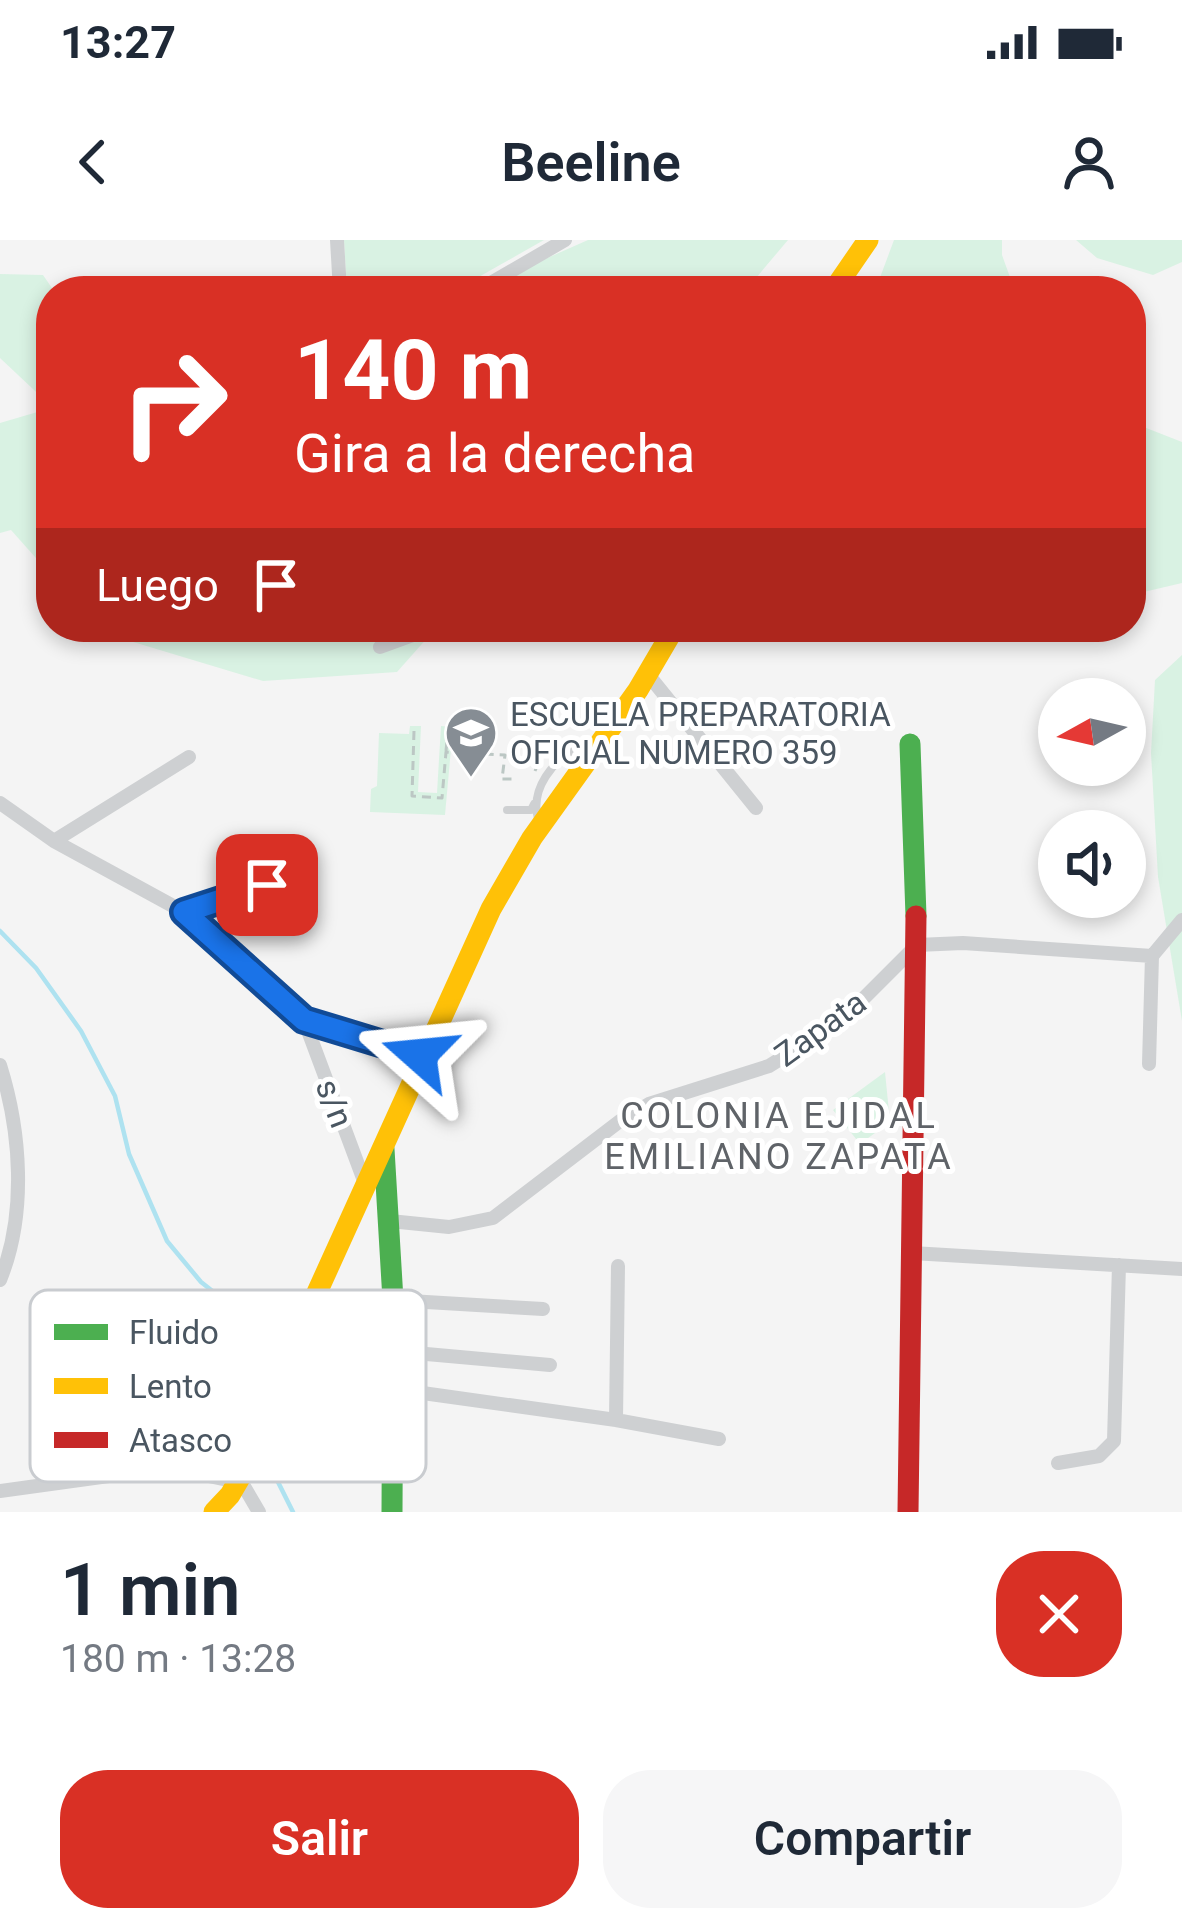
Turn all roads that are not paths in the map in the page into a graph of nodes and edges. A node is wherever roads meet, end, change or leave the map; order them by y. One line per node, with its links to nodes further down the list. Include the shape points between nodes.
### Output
1 (337, 240): 4 (street)
2 (565, 240): 5 (street)
3 (868, 240): 6 (street)
4 (339, 276)
5 (503, 276)
6 (843, 276)
7 (394, 642): 9 (street)
8 (668, 642): 10 (street)
9 (380, 647)
10 (650, 677): 13 (street); 17 (street)
11 (910, 743): 24 (street)
12 (557, 746): 13 (lane)
13 (587, 747): 15 (lane, via 551,769); 19 (street)
14 (188, 757): 20 (street)
15 (535, 802): 18 (lane); 19 (lane)
16 (0, 803): 20 (street)
17 (756, 808)
18 (507, 810)
19 (541, 828): 27 (street)
20 (54, 841): 22 (street)
21 (303, 874): 22 (street)
22 (184, 912): 26 (street)
23 (1182, 920): 25 (street)
24 (917, 945): 25 (street); 32 (street, Zapata, via 809,1041 769,1066 649,1104 493,1218 449,1227); 33 (street)
25 (1152, 956): 28 (street)
26 (304, 1020): 27 (street); 31 (street, s/n)
27 (419, 1055): 30 (street)
28 (1149, 1064)
29 (0, 1065): 37 (street, via 18,1182)
30 (383, 1142): 31 (street); 32 (street)
31 (366, 1186): 38 (street)
32 (390, 1221): 39 (street)
33 (912, 1253): 34 (street); 56 (street)
34 (1119, 1265): 36 (street); 47 (street, via 1114,1441 1099,1456)
35 (618, 1266): 45 (street)
36 (1182, 1270)
37 (0, 1280)
38 (319, 1290)
39 (393, 1290)
40 (426, 1302): 41 (street)
41 (543, 1310)
42 (426, 1354): 43 (street)
43 (550, 1365)
44 (426, 1393): 45 (street)
45 (616, 1420): 46 (street)
46 (719, 1439)
47 (1058, 1463)
48 (56, 1482): 52 (street)
49 (237, 1482): 51 (street)
50 (392, 1482): 55 (street)
51 (242, 1483): 53 (street); 54 (street)
52 (0, 1491)
53 (214, 1512)
54 (259, 1512)
55 (392, 1512)
56 (908, 1512)

